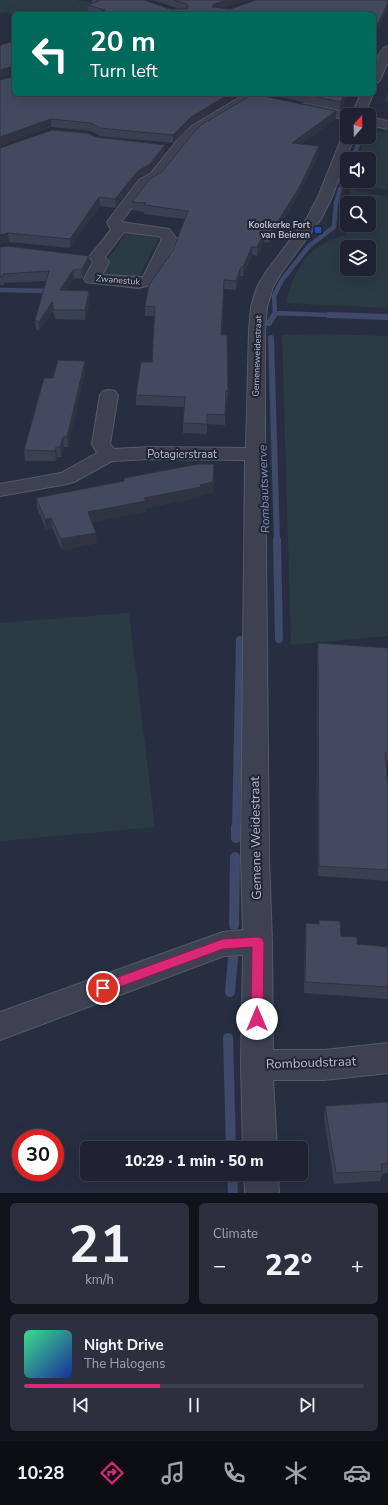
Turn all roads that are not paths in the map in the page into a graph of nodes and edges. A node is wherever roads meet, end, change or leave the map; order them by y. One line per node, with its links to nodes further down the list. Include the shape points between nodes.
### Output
1 (388, 49): 2 (street)
2 (376, 76)
3 (246, 96): 16 (street, Zwanestuk, via 196,129)
4 (252, 96): 6 (street)
5 (366, 96): 8 (street)
6 (265, 99)
7 (295, 105): 9 (street)
8 (361, 108)
9 (340, 115)
10 (376, 122): 11 (street)
11 (388, 125)
12 (376, 128): 13 (street)
13 (388, 131)
14 (345, 144): 21 (street, Gemeneweidestraat, via 314,219 274,272 261,298 256,331)
15 (163, 147): 16 (street)
16 (178, 149): 17 (street, Zwanestuk, via 156,176 144,183 114,222)
17 (116, 227): 19 (street, Zwanestuk, via 118,230); 19 (street, Zwanestuk, via 164,232 170,239 149,281 138,283 92,279 101,262)
18 (79, 256): 19 (street)
19 (97, 256)
20 (109, 395): 22 (street, via 101,444)
21 (255, 454): 22 (street, Potagierstraat); 24 (street, Gemeneweidestraat)
22 (108, 455): 23 (street, Potagierstraat, via 67,478)
23 (0, 490)
24 (256, 528): 25 (street, Gemene Weidestraat, via 254,858)
25 (258, 942): 26 (street, via 223,944); 28 (street, Gemene Weidestraat)
26 (0, 1026)
27 (388, 1058): 28 (street, Romboudstraat, via 324,1065)
28 (257, 1065): 29 (street, Gemene Weidestraat)
29 (260, 1141)
30 (261, 1181): 31 (street)
31 (262, 1193)

